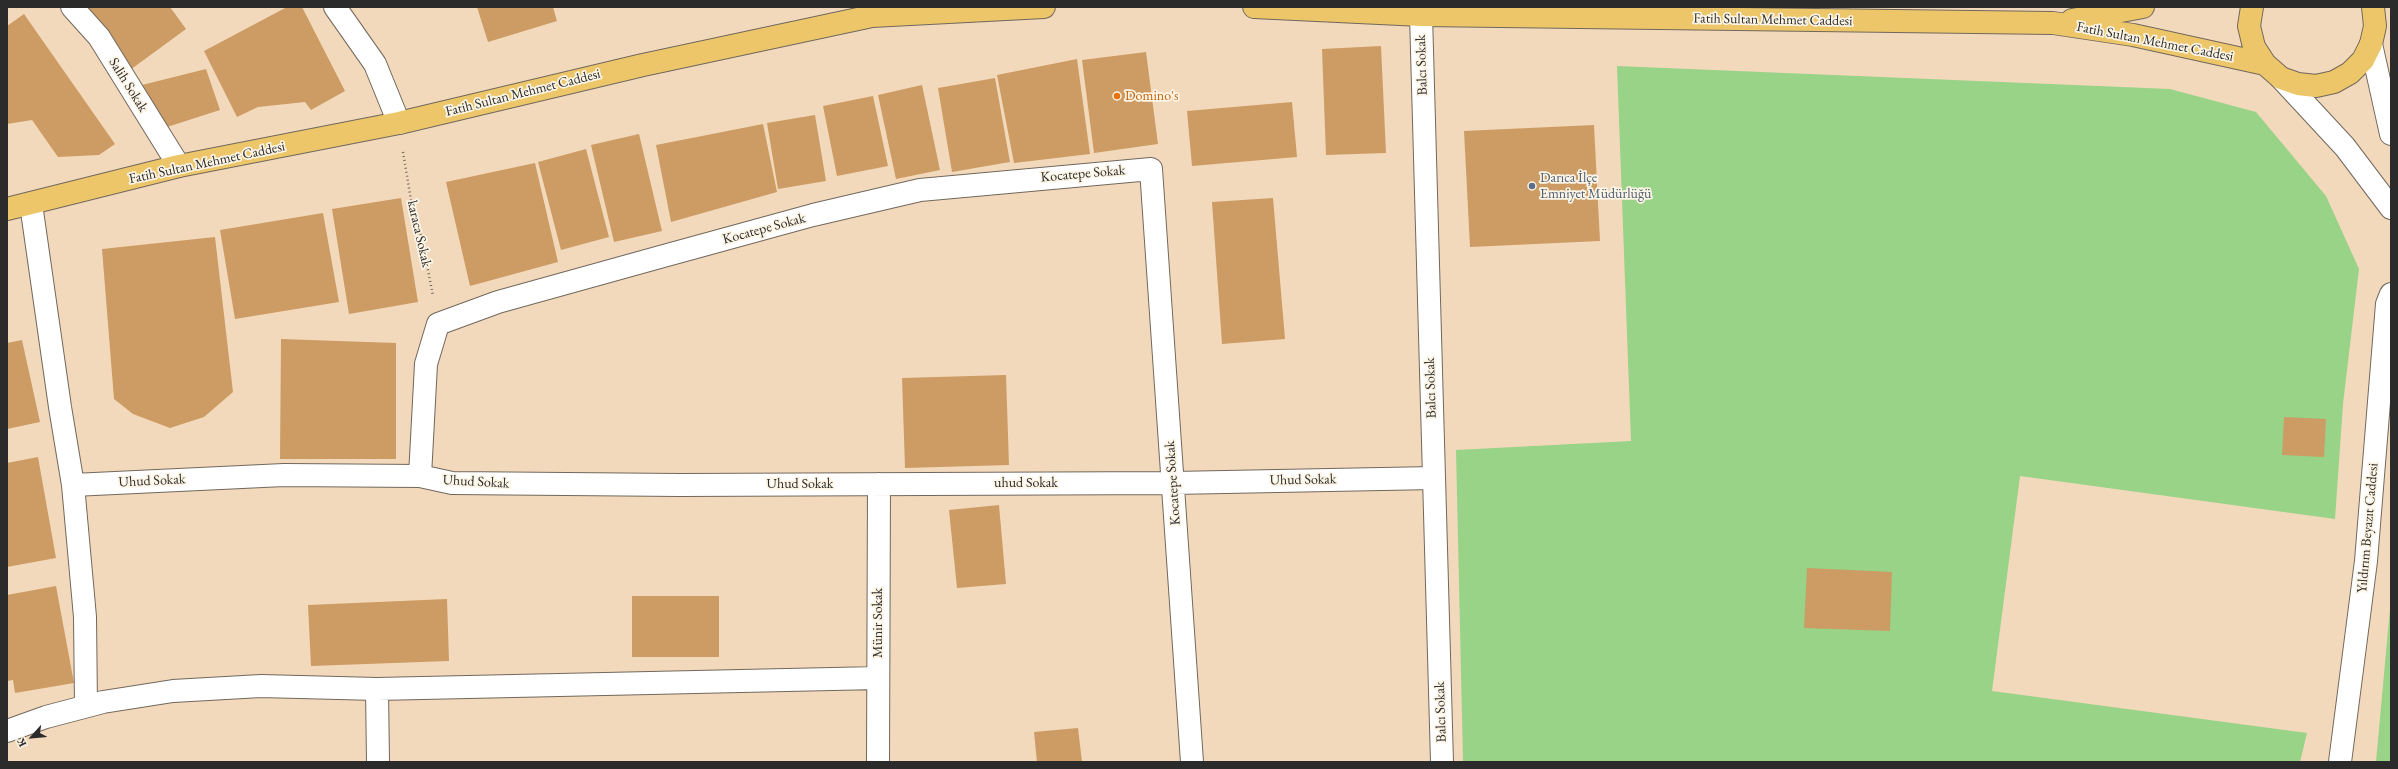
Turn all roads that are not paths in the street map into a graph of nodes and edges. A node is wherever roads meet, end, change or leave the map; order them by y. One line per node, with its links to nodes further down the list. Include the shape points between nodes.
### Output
1 (72, 7): 16 (street, Salih Sokak, via 99,37)
2 (335, 7): 14 (street, via 375,64)
3 (1044, 7): 8 (main road, Fatih Sultan Mehmet Caddesi)
4 (1254, 7): 10 (main road, Fatih Sultan Mehmet Caddesi)
5 (2143, 7): 11 (main road)
6 (2252, 7): 13 (main road, via 2249,26 2254,47)
7 (2373, 7): 12 (main road, Fatih Sultan Mehmet Caddesi, via 2375,26)
8 (886, 11): 14 (main road, Fatih Sultan Mehmet Caddesi)
9 (1742, 13): 10 (main road, Fatih Sultan Mehmet Caddesi); 11 (main road, Fatih Sultan Mehmet Caddesi)
10 (1421, 15): 22 (street, Balcı Sokak)
11 (2053, 23): 13 (main road, Fatih Sultan Mehmet Caddesi, via 2133,35)
12 (2371, 44): 13 (main road, Fatih Sultan Mehmet Caddesi, via 2363,60 2350,73 2334,82 2316,86 2298,84); 15 (street)
13 (2273, 71): 18 (street, via 2344,146)
14 (399, 123): 16 (main road, Fatih Sultan Mehmet Caddesi)
15 (2391, 134)
16 (179, 166): 17 (main road, Fatih Sultan Mehmet Caddesi)
17 (31, 204): 19 (main road, Fatih Sultan Mehmet Caddesi); 25 (street, via 60,407)
18 (2391, 208)
19 (7, 209)
20 (2391, 294): 34 (street, Yıldırım Beyazıt Caddesi, via 2387,304 2366,561)
21 (420, 476): 23 (street, Kocatepe Sokak, via 426,364 438,324 498,302 813,215 920,190 1151,169); 24 (street, Uhud Sokak, via 452,483); 25 (street, Uhud Sokak, via 284,475)
22 (1434, 478): 23 (street, Uhud Sokak); 33 (street, Balcı Sokak)
23 (1173, 483): 24 (street, uhud Sokak); 32 (street, Kocatepe Sokak)
24 (879, 484): 26 (street, Münir Sokak)
25 (74, 485): 28 (street, via 86,617)
26 (878, 678): 27 (street); 31 (street, Münir Sokak)
27 (377, 688): 28 (street, via 261,686 173,692); 30 (street)
28 (86, 706): 29 (street)
29 (7, 731)
30 (378, 762)
31 (878, 762)
32 (1192, 762)
33 (1442, 762)
34 (2340, 762)

